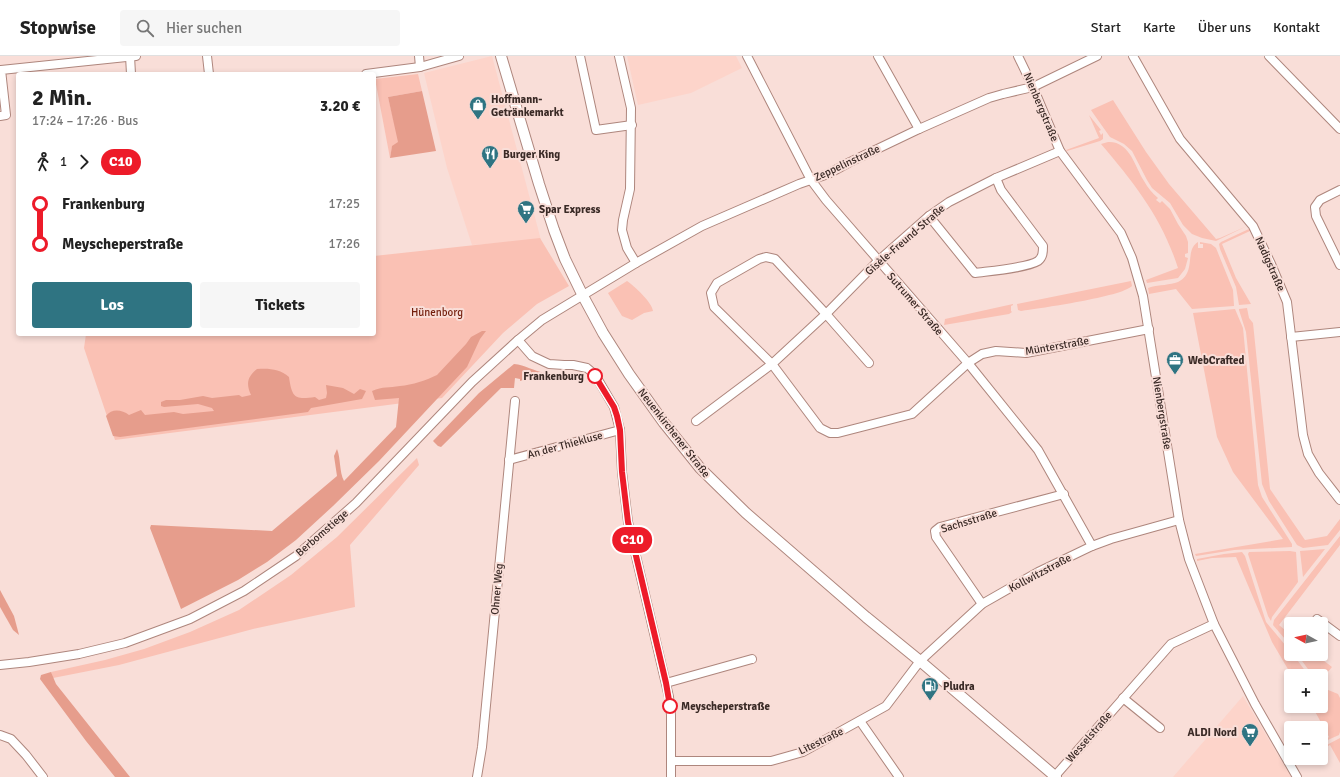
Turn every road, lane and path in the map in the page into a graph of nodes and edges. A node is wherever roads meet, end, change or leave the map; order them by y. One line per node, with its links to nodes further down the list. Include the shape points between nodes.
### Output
1 (132, 56): 15 (street); 19 (street, via 1,70 6,115)
2 (207, 56): 16 (street)
3 (419, 56): 14 (street)
4 (459, 56): 14 (street)
5 (501, 56): 31 (street, Neuenkirchener Straße, via 554,230)
6 (580, 56): 20 (street, via 596,130)
7 (619, 56): 20 (street, via 631,108)
8 (747, 56): 25 (street, Sutrumer Straße)
9 (878, 56): 21 (street)
10 (1018, 56): 18 (street, Nienbergstraße)
11 (1097, 56): 18 (street, Zeppelinstraße)
12 (1133, 56): 35 (street, Nadigstraße, via 1180,139 1254,226 1287,302)
13 (1269, 56): 22 (street)
14 (420, 67): 17 (street)
15 (131, 72)
16 (209, 72)
17 (376, 73)
18 (1033, 87): 21 (street, Zeppelinstraße, via 989,98); 23 (street, Nienbergstraße)
19 (0, 116)
20 (632, 125): 29 (street, via 630,189 622,230 626,248)
21 (919, 129): 25 (street, Zeppelinstraße)
22 (1340, 130)
23 (1060, 151): 24 (street, Gisèle-Freund-Straße); 33 (street, Nienbergstraße, via 1121,232 1143,296)
24 (996, 178): 27 (street, Gisèle-Freund-Straße, via 949,202); 27 (street, via 1001,190 1043,246 1039,260 1030,265 975,273)
25 (811, 180): 28 (street, Sutrumer Straße); 29 (street, Zeppelinstraße, via 702,226)
26 (1340, 190): 30 (street, via 1320,200 1315,206 1316,216)
27 (929, 216): 28 (street, Gisèle-Freund-Straße)
28 (878, 261): 32 (street, Gisèle-Freund-Straße); 38 (street, Sutrumer Straße)
29 (636, 264): 31 (street, Zeppelinstraße)
30 (1340, 265)
31 (583, 296): 36 (street, Berbomstiege, via 542,320); 53 (street, Neuenkirchener Straße, via 629,374 696,463 752,517)
32 (826, 314): 37 (street); 39 (street, Gisèle-Freund-Straße); 39 (street, Münterstraße, via 775,259 759,258 717,283 711,293 714,307)
33 (1149, 329): 38 (street, Münterstraße, via 1026,353 996,351 982,354); 46 (street, Nienbergstraße)
34 (1340, 332): 35 (street)
35 (1291, 337): 45 (street, Nadigstraße, via 1303,435 1308,454)
36 (518, 340): 42 (street, via 532,356 549,364 581,366 593,373 614,407); 54 (street, Berbomstiege, via 472,382 356,504 296,556 244,591 190,619 125,643 79,654)
37 (869, 363)
38 (968, 363): 39 (street, Münterstraße, via 912,414 838,433 830,433 820,428); 44 (street, Sutrumer Straße, via 1038,450)
39 (772, 364): 41 (street, Gisèle-Freund-Straße)
40 (515, 401): 43 (street, Ohner Weg)
41 (696, 421)
42 (620, 430): 43 (street, An der Thiekluse); 55 (street, via 628,522)
43 (509, 460): 62 (street, Ohner Weg, via 483,739)
44 (1064, 494): 47 (street, Sutrumer Straße); 48 (street, Sachsstraße, via 940,527 935,531 936,537)
45 (1340, 500)
46 (1179, 520): 47 (street, Kollwitzstraße); 49 (street, Nienbergstraße, via 1189,558)
47 (1092, 546): 48 (street, Kollwitzstraße, via 1038,572)
48 (982, 604): 53 (street, Kollwitzstraße)
49 (1214, 624): 56 (street, Wesselstraße, via 1171,644); 66 (street, Nienbergstraße, via 1255,704)
50 (1328, 627): 51 (street)
51 (1340, 636)
52 (752, 659): 55 (street)
53 (920, 661): 57 (street, Litestraße, via 886,706); 65 (street, Neuenkirchener Straße)
54 (0, 665)
55 (666, 683): 60 (street)
56 (1123, 698): 58 (street); 65 (street, Wesselstraße)
57 (860, 721): 60 (street, Litestraße, via 803,752 771,761); 64 (street)
58 (1160, 728)
59 (0, 735): 61 (street, via 11,739)
60 (671, 761): 63 (street)
61 (43, 777)
62 (477, 777)
63 (671, 777)
64 (899, 777)
65 (1055, 777)
66 (1298, 777)

